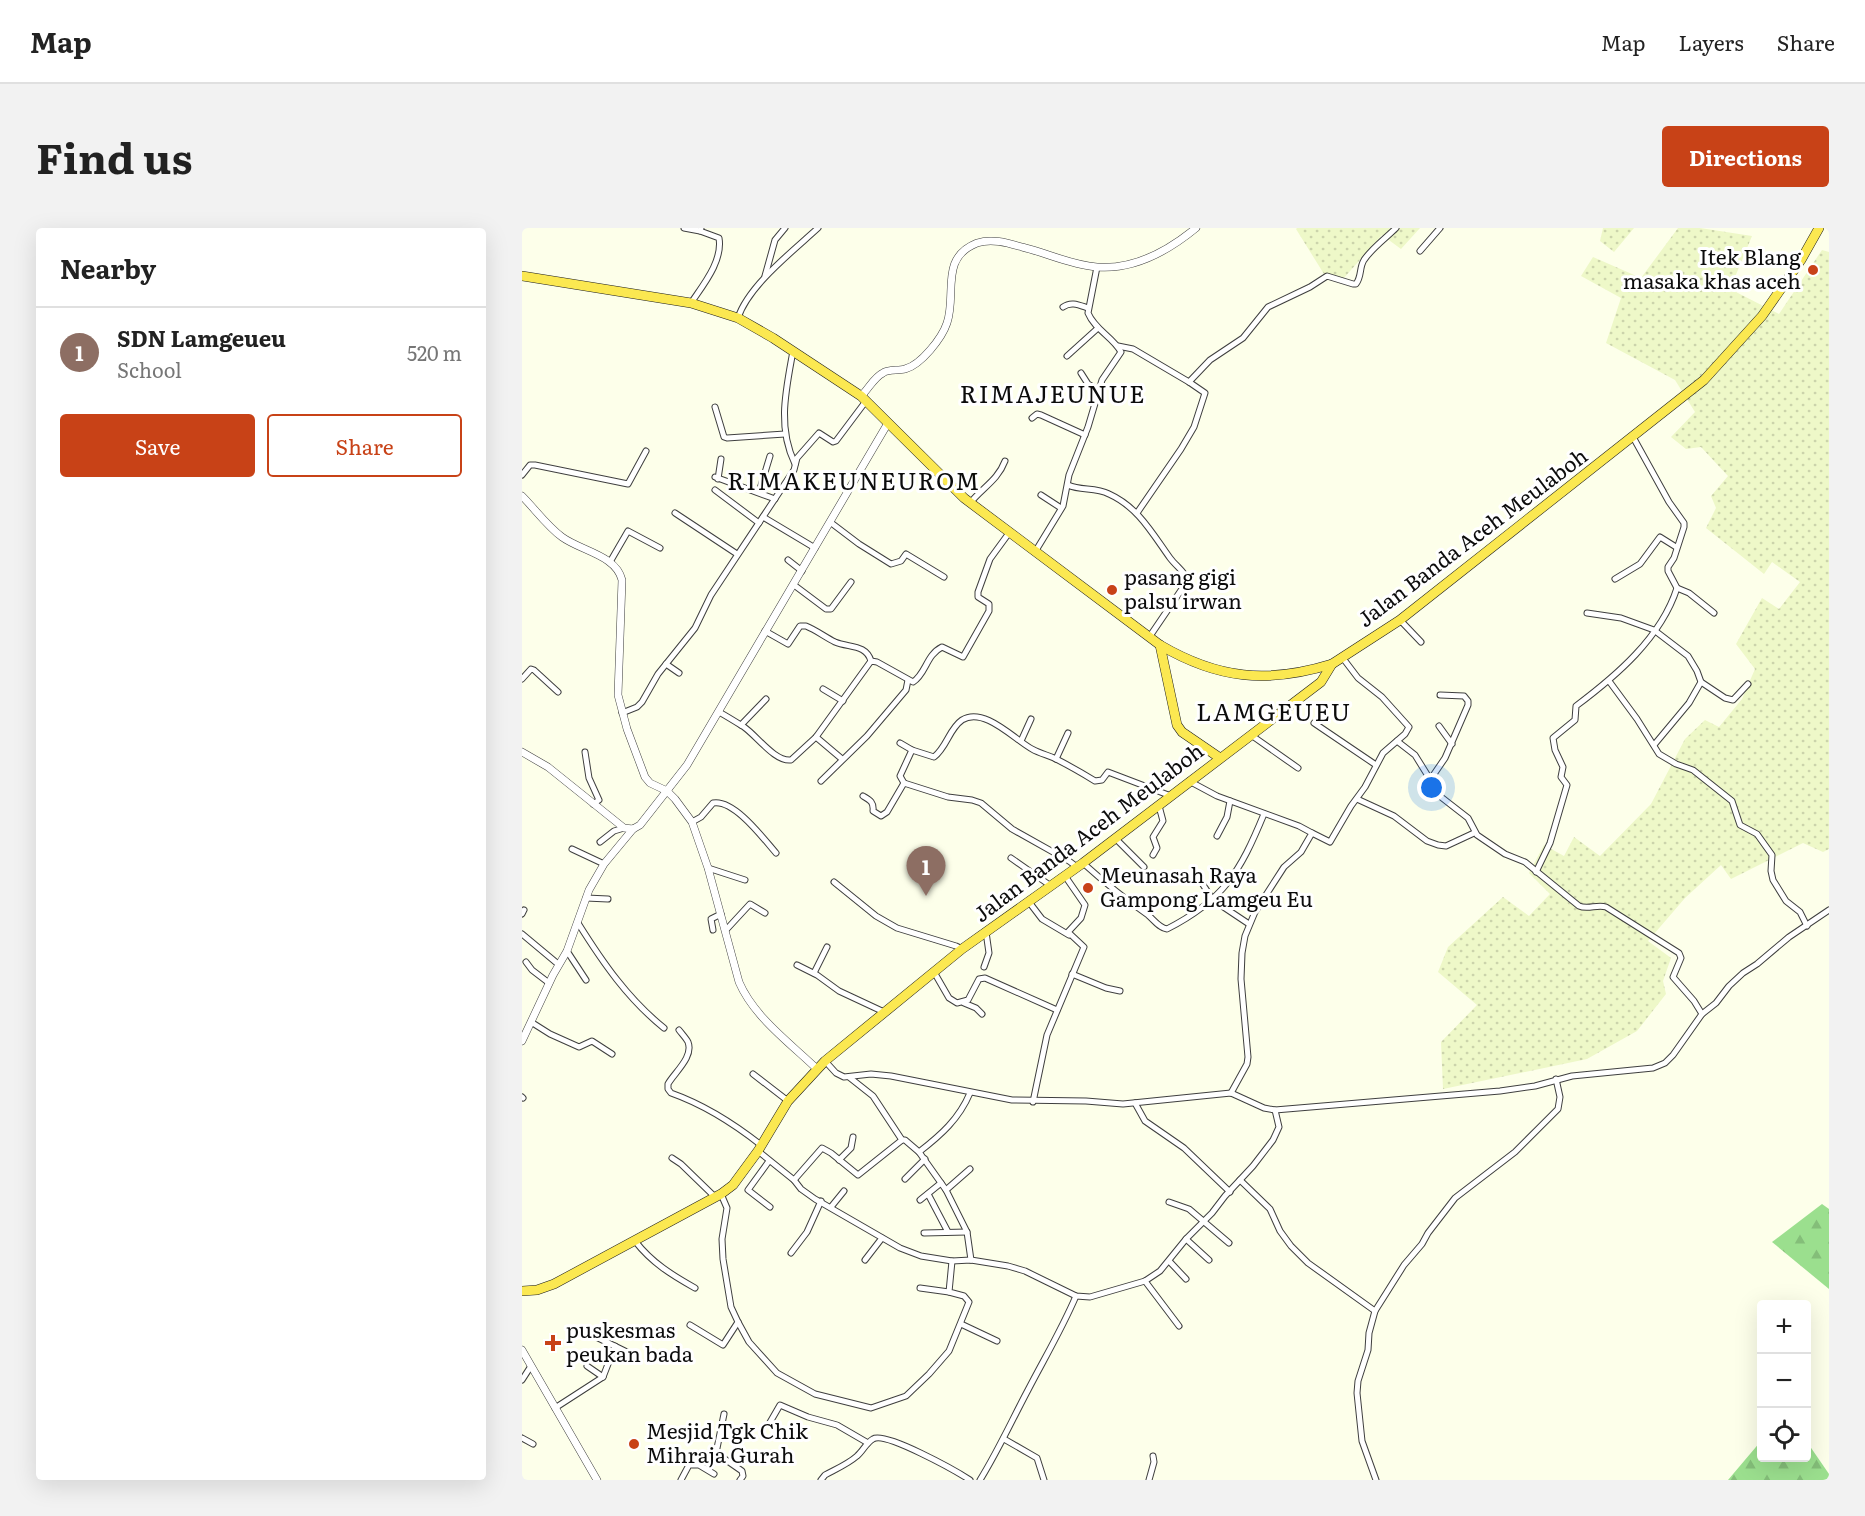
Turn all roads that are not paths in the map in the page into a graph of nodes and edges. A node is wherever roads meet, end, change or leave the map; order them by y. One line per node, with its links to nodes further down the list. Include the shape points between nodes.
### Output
1 (684, 228): 7 (street)
2 (785, 228): 12 (street, via 775,240)
3 (818, 228): 12 (street)
4 (1196, 228): 10 (street, via 1153,257)
5 (1396, 228): 22 (street, via 1364,260 1356,284 1327,276 1278,301 1264,310 1243,338 1210,360)
6 (1440, 228): 9 (street)
7 (700, 229): 13 (street, via 719,238 720,250)
8 (1817, 229): 30 (highway, Jalan Banda Aceh Meulaboh, via 1782,288 1742,340 1704,380)
9 (1420, 251)
10 (1097, 267): 15 (street); 24 (street, via 1008,243 978,243 954,264 948,322 939,338 907,368 883,372)
11 (522, 276): 13 (highway)
12 (765, 278): 16 (street)
13 (691, 303): 16 (highway)
14 (1063, 307): 15 (street, via 1074,304)
15 (1088, 308): 17 (street)
16 (738, 318): 19 (highway)
17 (1098, 328): 18 (street); 20 (street)
18 (1118, 346): 22 (street, via 1133,349); 23 (street, via 1120,356 1102,380)
19 (793, 351): 24 (highway); 28 (street, via 784,398)
20 (1067, 356)
21 (1081, 373): 23 (street, via 1088,384)
22 (1190, 382): 46 (street, via 1205,393 1194,427)
23 (1100, 391): 29 (street)
24 (864, 399): 27 (highway); 35 (street, via 837,441 819,434)
25 (715, 408): 28 (street, via 724,437)
26 (1032, 418): 29 (street, via 1041,415)
27 (888, 423): 43 (highway); 48 (street)
28 (785, 434): 35 (street)
29 (1085, 435): 37 (street)
30 (1634, 437): 50 (street, via 1684,523); 65 (highway, Jalan Banda Aceh Meulaboh)
31 (646, 451): 36 (street, via 628,484 535,465 530,465)
32 (770, 456): 39 (street)
33 (721, 459): 39 (street, via 717,478)
34 (1005, 461): 43 (street, via 993,481)
35 (795, 464): 42 (street)
36 (522, 475)
37 (1068, 485): 44 (street); 46 (street, via 1108,494)
38 (715, 490): 47 (street)
39 (759, 492): 42 (street)
40 (1041, 495): 44 (street)
41 (522, 496): 56 (street, via 561,536)
42 (775, 499): 47 (street)
43 (970, 503): 49 (highway)
44 (1061, 508): 53 (street)
45 (675, 513): 54 (street)
46 (1137, 513): 68 (street, via 1188,580)
47 (761, 520): 52 (street); 54 (street)
48 (830, 522): 52 (street); 58 (street, via 891,564 901,561 906,554)
49 (1009, 533): 53 (highway); 77 (street, via 990,560 978,592 978,597 990,607 963,657 942,647 928,659 916,680)
50 (1676, 547): 59 (street, via 1660,537 1640,564); 62 (street, via 1668,569)
51 (660, 548): 56 (street, via 628,531)
52 (815, 548): 57 (street)
53 (1035, 552): 68 (highway)
54 (737, 554): 73 (street, via 695,628)
55 (788, 560): 57 (street)
56 (610, 562): 87 (street, via 620,570 622,580 617,666)
57 (802, 571): 61 (street)
58 (944, 577)
59 (1615, 579)
60 (850, 582): 61 (street, via 831,609)
61 (794, 585): 67 (street)
62 (1677, 588): 63 (street); 66 (street)
63 (1714, 613)
64 (1587, 614): 66 (street, via 1621,618)
65 (1400, 620): 69 (street); 71 (highway, Jalan Banda Aceh Meulaboh)
66 (1654, 630): 78 (street); 79 (street, via 1688,657)
67 (765, 631): 72 (street, via 788,644 800,626 806,626 837,643 860,648); 86 (street)
68 (1150, 636): 70 (highway)
69 (1421, 642)
70 (1160, 645): 74 (highway, via 1195,664 1231,674 1306,672); 103 (highway, via 1177,725)
71 (1342, 657): 74 (highway, Jalan Banda Aceh Meulaboh); 96 (street, via 1358,678 1408,725)
72 (871, 661): 77 (street); 85 (street)
73 (666, 664): 75 (street); 87 (street, via 642,702)
74 (1332, 664): 93 (highway, Jalan Banda Aceh Meulaboh, via 1321,682)
75 (679, 673)
76 (522, 679): 82 (street, via 534,670)
77 (908, 680): 104 (street, via 906,690)
78 (1609, 681): 99 (street); 136 (street, via 1576,706 1575,720 1553,741 1563,767 1561,777 1567,785 1550,843)
79 (1701, 682): 80 (street, via 1731,700); 99 (street)
80 (1748, 684)
81 (823, 688): 85 (street)
82 (558, 692)
83 (1440, 695): 98 (street, via 1464,696 1468,701)
84 (766, 699): 90 (street)
85 (843, 701): 94 (street)
86 (719, 712): 90 (street); 112 (street)
87 (622, 713): 112 (street, via 645,777)
88 (1031, 718): 95 (street)
89 (1314, 723): 106 (street)
90 (741, 725): 94 (street, via 786,761 795,758)
91 (1439, 726): 98 (street)
92 (1068, 733): 105 (street)
93 (1251, 735): 103 (highway, Jalan Banda Aceh Meulaboh); 107 (street)
94 (816, 737): 104 (street)
95 (1021, 741): 100 (street, via 986,719 964,718 934,757); 105 (street)
96 (1397, 741): 106 (street, via 1385,750); 108 (street, via 1415,755)
97 (900, 743): 100 (street)
98 (1452, 744): 108 (street)
99 (1654, 745): 151 (street, via 1662,756 1693,770 1732,801 1740,825 1757,834 1772,855 1773,880)
100 (912, 750): 111 (street, via 900,776)
101 (585, 752): 117 (street, via 589,778 599,800)
102 (523, 754): 117 (street, via 548,766)
103 (1220, 758): 110 (highway, Jalan Banda Aceh Meulaboh)
104 (842, 759): 109 (street)
105 (1056, 759): 114 (street, via 1095,781 1102,780 1108,772)
106 (1376, 765): 115 (street)
107 (1298, 768)
108 (1430, 780): 124 (street, via 1443,799 1468,818)
109 (821, 781)
110 (1189, 782): 114 (highway, Jalan Banda Aceh Meulaboh); 116 (street)
111 (904, 783): 113 (street, via 885,815 873,811 874,805); 133 (street, via 981,803 1012,829)
112 (664, 794): 120 (street, via 685,810); 122 (street)
113 (863, 796)
114 (1171, 796): 118 (highway, Jalan Banda Aceh Meulaboh)
115 (1357, 799): 123 (street, via 1330,842); 124 (street, via 1394,816 1438,845 1446,846)
116 (1230, 801): 119 (street); 125 (street)
117 (593, 804): 121 (street)
118 (1159, 806): 126 (highway, Jalan Banda Aceh Meulaboh); 130 (street, via 1164,821 1153,837 1157,848)
119 (1264, 814): 123 (street); 144 (street, via 1250,849)
120 (692, 822): 129 (street, via 713,803 724,804 747,820); 135 (street)
121 (624, 828): 122 (street); 127 (street)
122 (633, 829): 132 (street)
123 (1312, 833): 150 (street, via 1301,852 1284,867)
124 (1474, 833): 136 (street)
125 (1217, 836)
126 (1115, 838): 133 (highway, Jalan Banda Aceh Meulaboh); 134 (street)
127 (600, 842)
128 (572, 849): 132 (street)
129 (776, 853)
130 (1153, 855)
131 (1011, 858): 141 (street)
132 (604, 864): 142 (street)
133 (1080, 865): 137 (highway, Jalan Banda Aceh Meulaboh); 144 (street, via 1164,929)
134 (1144, 867)
135 (708, 868): 139 (street); 148 (street)
136 (1536, 872): 174 (street, via 1579,906 1606,907 1679,953 1681,958 1673,977)
137 (1065, 876): 141 (highway, Jalan Banda Aceh Meulaboh); 156 (street, via 1085,905)
138 (1198, 877): 144 (street)
139 (744, 880)
140 (834, 882): 158 (street, via 897,928)
141 (1051, 886): 145 (highway, Jalan Banda Aceh Meulaboh)
142 (586, 898): 143 (street); 149 (street)
143 (608, 899)
144 (1213, 900): 150 (street)
145 (1029, 902): 154 (highway, Jalan Banda Aceh Meulaboh); 156 (street, via 1042,919)
146 (1829, 910): 151 (street)
147 (765, 913): 153 (street, via 750,904)
148 (719, 914): 152 (street, via 711,921); 153 (street)
149 (578, 923): 159 (street); 176 (street, via 617,981)
150 (1249, 924): 186 (street, via 1241,979 1248,1057)
151 (1807, 926): 174 (street, via 1743,973)
152 (713, 930)
153 (726, 930): 181 (street, via 745,996)
154 (986, 932): 158 (highway, Jalan Banda Aceh Meulaboh); 163 (street, via 989,953)
155 (522, 934): 161 (street)
156 (1070, 934): 166 (street, via 1084,946)
157 (827, 947): 165 (street)
158 (962, 950): 164 (highway, Jalan Banda Aceh Meulaboh)
159 (567, 951): 161 (street); 167 (street)
160 (526, 963): 168 (street)
161 (558, 964): 168 (street)
162 (797, 965): 165 (street)
163 (984, 967)
164 (934, 972): 170 (street, via 949,998 957,1004); 172 (highway, Jalan Banda Aceh Meulaboh)
165 (813, 973): 172 (street, via 839,991)
166 (1072, 974): 169 (street); 171 (street)
167 (586, 980)
168 (549, 983): 175 (street)
169 (1120, 991)
170 (964, 1003): 171 (street, via 979,979 985,978); 173 (street)
171 (1057, 1010): 188 (street, via 1047,1035)
172 (884, 1011): 180 (highway, Jalan Banda Aceh Meulaboh)
173 (982, 1014)
174 (1702, 1014): 184 (street, via 1665,1063 1653,1068)
175 (531, 1022): 178 (street); 179 (street, via 579,1047 592,1041)
176 (664, 1028)
177 (679, 1030): 193 (street, via 689,1050 668,1089 736,1125)
178 (522, 1041)
179 (612, 1054)
180 (825, 1061): 181 (highway, Jalan Banda Aceh Meulaboh); 183 (street, via 836,1074)
181 (817, 1069): 187 (highway, Jalan Banda Aceh Meulaboh)
182 (753, 1074): 187 (street)
183 (849, 1077): 185 (street, via 891,1076); 192 (street, via 873,1096)
184 (1556, 1079): 190 (street, via 1500,1091); 235 (street, via 1558,1109 1515,1152 1455,1198 1404,1264)
185 (970, 1093): 188 (street); 194 (street, via 949,1127)
186 (1232, 1093): 189 (street); 190 (street)
187 (788, 1101): 193 (highway, Jalan Banda Aceh Meulaboh)
188 (1033, 1102): 189 (street)
189 (1135, 1103): 206 (street, via 1145,1121 1184,1148)
190 (1275, 1110): 202 (street, via 1278,1130)
191 (853, 1137): 197 (street, via 851,1148)
192 (902, 1140): 194 (street); 197 (street, via 858,1175)
193 (759, 1148): 198 (street); 208 (highway, Jalan Banda Aceh Meulaboh, via 733,1185)
194 (919, 1152): 196 (street)
195 (672, 1158): 208 (street)
196 (925, 1159): 200 (street); 203 (street)
197 (839, 1160): 201 (street, via 822,1148)
198 (769, 1161): 201 (street); 213 (street, via 748,1190)
199 (970, 1169): 204 (street)
200 (905, 1179)
201 (794, 1180): 210 (street)
202 (1240, 1180): 206 (street); 235 (street, via 1270,1209 1280,1231 1308,1263)
203 (941, 1183): 204 (street); 207 (street)
204 (946, 1190): 216 (street)
205 (844, 1191): 212 (street)
206 (1230, 1192): 214 (street)
207 (928, 1194): 209 (street); 215 (street)
208 (718, 1195): 220 (highway, Jalan Banda Aceh Meulaboh); 236 (street, via 727,1208 723,1259 731,1307)
209 (920, 1200)
210 (821, 1201): 212 (street); 222 (street, via 807,1232)
211 (1169, 1202): 214 (street, via 1190,1209)
212 (831, 1206): 218 (street)
213 (770, 1207)
214 (1204, 1222): 219 (street); 221 (street)
215 (948, 1232): 216 (street); 217 (street)
216 (967, 1232): 224 (street)
217 (924, 1233)
218 (882, 1238): 223 (street); 226 (street, via 921,1256)
219 (1186, 1239): 225 (street); 227 (street)
220 (635, 1242): 230 (street, via 658,1266); 232 (highway, Jalan Banda Aceh Meulaboh, via 554,1284)
221 (1229, 1243)
222 (791, 1253)
223 (865, 1260)
224 (971, 1260): 226 (street); 234 (street, via 1025,1271)
225 (1209, 1260)
226 (952, 1261): 233 (street)
227 (1170, 1262): 228 (street); 229 (street)
228 (1186, 1279)
229 (1144, 1281): 234 (street, via 1090,1297); 239 (street)
230 (695, 1288)
231 (920, 1288): 233 (street)
232 (522, 1291)
233 (949, 1292): 237 (street, via 969,1300)
234 (1076, 1296): 253 (street)
235 (1375, 1311): 266 (street, via 1357,1393 1362,1441)
236 (738, 1323): 237 (street, via 749,1342 783,1378 825,1398 871,1408 910,1394 943,1359); 238 (street, via 723,1345)
237 (961, 1324): 241 (street)
238 (690, 1325)
239 (1179, 1326)
240 (588, 1333): 242 (street)
241 (997, 1341)
242 (615, 1346): 244 (street); 247 (street)
243 (522, 1350): 245 (street)
244 (637, 1357)
245 (531, 1366): 248 (street); 249 (street)
246 (587, 1366): 247 (street)
247 (603, 1377): 249 (street)
248 (522, 1380)
249 (555, 1408): 258 (street)
250 (724, 1414): 260 (street, via 716,1453 742,1471)
251 (769, 1424): 254 (street, via 780,1404 837,1425)
252 (522, 1438): 255 (street)
253 (1005, 1439): 263 (street); 264 (street, via 1037,1458)
254 (868, 1443): 261 (street, via 858,1456); 262 (street, via 874,1437 882,1437)
255 (533, 1444)
256 (1153, 1456): 265 (street)
257 (714, 1474): 259 (street, via 699,1465 689,1465)
258 (597, 1480)
259 (681, 1480)
260 (740, 1480)
261 (821, 1480)
262 (970, 1480)
263 (980, 1480)
264 (1044, 1480)
265 (1149, 1480)
266 (1376, 1480)

